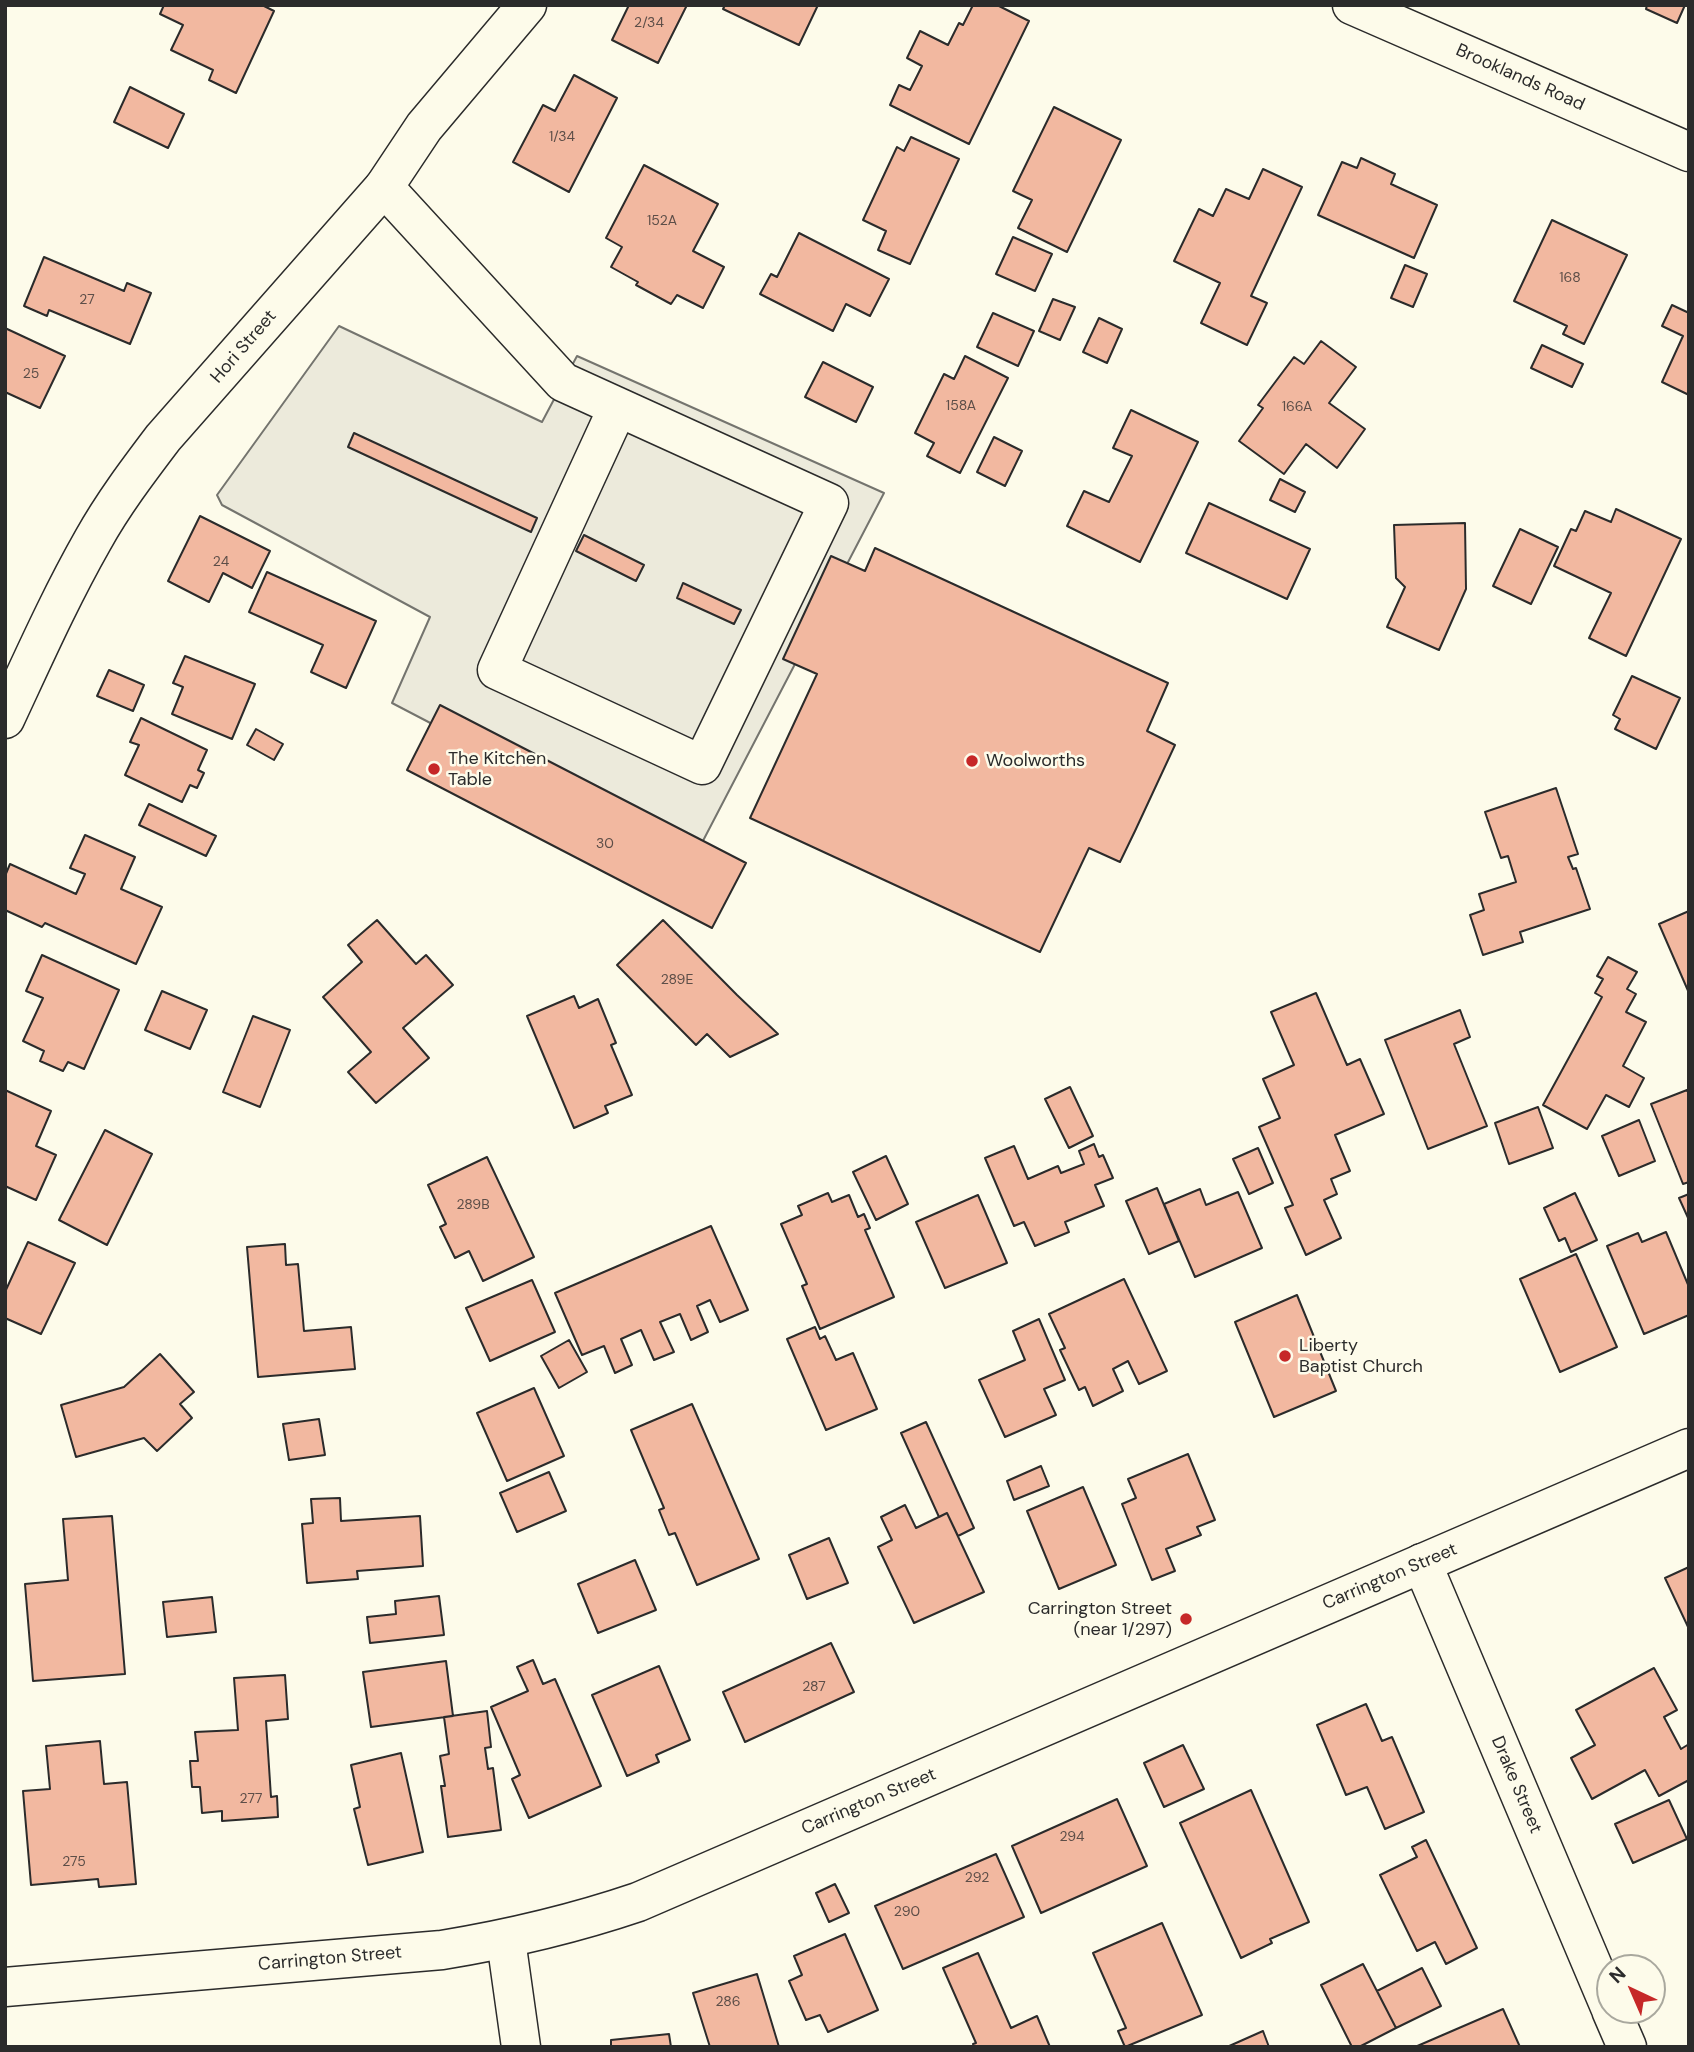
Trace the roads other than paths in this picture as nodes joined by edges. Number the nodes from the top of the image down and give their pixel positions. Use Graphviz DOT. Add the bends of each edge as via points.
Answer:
graph roads {
  1 [pos="527,5"];
  2 [pos="1352,5"];
  3 [pos="1689,152"];
  4 [pos="384,187"];
  5 [pos="618,407"];
  6 [pos="5,719"];
  7 [pos="1689,1448"];
  8 [pos="1422,1563"];
  9 [pos="506,1940"];
  10 [pos="1596,1973"];
  11 [pos="5,1987"];
  12 [pos="1618,2024"];
  13 [pos="521,2047"];
  14 [pos="1627,2047"];
  1 -- 4 [label="main road, Hori Street" via="424,127"];
  2 -- 3 [label="main road, Brooklands Road"];
  4 -- 5 [label="main road" via="563,382"];
  4 -- 6 [label="main road, Hori Street" via="163,438 130,482 56,609"];
  5 -- 5 [label="main road" via="829,503 702,765 497,670"];
  7 -- 8 [label="main road, Carrington Street"];
  8 -- 9 [label="main road, Carrington Street" via="638,1902"];
  8 -- 10 [label="main road, Drake Street"];
  9 -- 11 [label="main road, Carrington Street" via="442,1950"];
  9 -- 13 [label="main road"];
  12 -- 14 [label="main road, Drake Street"];
}
